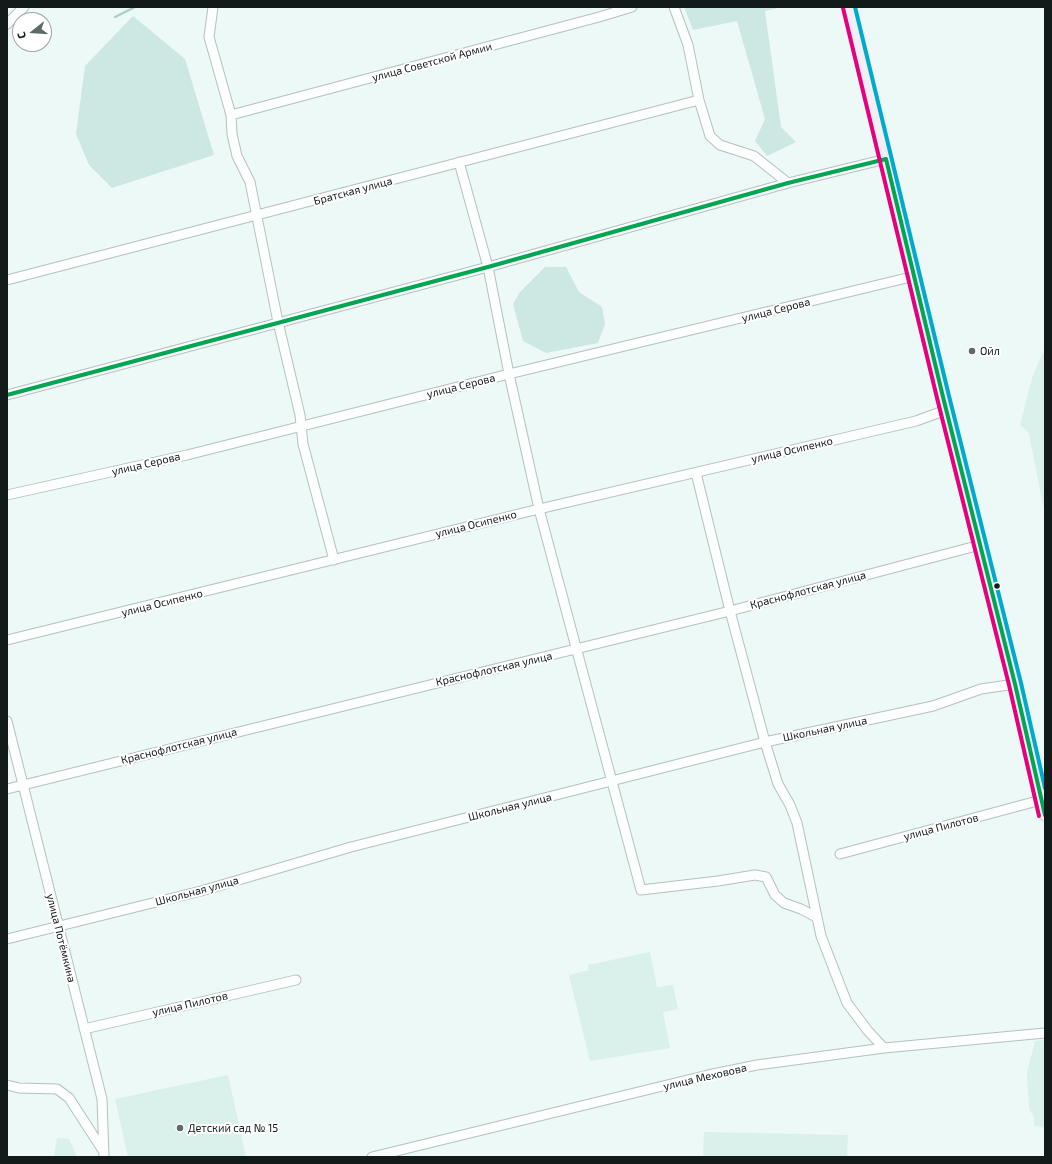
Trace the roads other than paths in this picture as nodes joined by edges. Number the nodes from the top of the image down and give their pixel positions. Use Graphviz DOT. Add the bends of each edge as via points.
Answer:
graph roads {
  1 [pos="24,7"];
  2 [pos="213,7"];
  3 [pos="632,7"];
  4 [pos="674,7"];
  5 [pos="848,7"];
  6 [pos="7,24"];
  7 [pos="699,100"];
  8 [pos="231,115"];
  9 [pos="886,159"];
  10 [pos="459,162"];
  11 [pos="788,183"];
  12 [pos="257,216"];
  13 [pos="488,267"];
  14 [pos="915,276"];
  15 [pos="7,280"];
  16 [pos="278,322"];
  17 [pos="509,374"];
  18 [pos="7,395"];
  19 [pos="946,410"];
  20 [pos="301,426"];
  21 [pos="696,473"];
  22 [pos="7,495"];
  23 [pos="539,508"];
  24 [pos="980,545"];
  25 [pos="334,560"];
  26 [pos="730,611"];
  27 [pos="7,640"];
  28 [pos="578,649"];
  29 [pos="1015,684"];
  30 [pos="7,721"];
  31 [pos="765,742"];
  32 [pos="612,781"];
  33 [pos="22,785"];
  34 [pos="7,789"];
  35 [pos="1041,800"];
  36 [pos="1045,815"];
  37 [pos="840,854"];
  38 [pos="816,917"];
  39 [pos="58,927"];
  40 [pos="7,939"];
  41 [pos="296,980"];
  42 [pos="84,1029"];
  43 [pos="1045,1033"];
  44 [pos="884,1048"];
  45 [pos="7,1085"];
  46 [pos="103,1154"];
  47 [pos="372,1157"];
  1 -- 6 [label="street"];
  2 -- 8 [label="street" via="209,37"];
  3 -- 8 [label="street, улица Советской Армии"];
  4 -- 7 [label="street" via="688,45"];
  5 -- 9 [label="main road"];
  7 -- 10 [label="street, Братская улица"];
  7 -- 11 [label="street" via="710,136 720,145 754,156"];
  8 -- 12 [label="street" via="235,149 250,182"];
  9 -- 11 [label="street"];
  9 -- 14 [label="main road"];
  10 -- 12 [label="street, Братская улица"];
  10 -- 13 [label="street"];
  11 -- 13 [label="street"];
  12 -- 15 [label="street, Братская улица"];
  12 -- 16 [label="street"];
  13 -- 16 [label="street"];
  13 -- 17 [label="street"];
  14 -- 17 [label="street, улица Серова"];
  14 -- 19 [label="main road"];
  16 -- 18 [label="street"];
  16 -- 20 [label="street"];
  17 -- 20 [label="street, улица Серова"];
  17 -- 23 [label="street"];
  19 -- 21 [label="street, улица Осипенко" via="916,421"];
  19 -- 24 [label="main road"];
  20 -- 22 [label="street, улица Серова"];
  20 -- 25 [label="street" via="303,444"];
  21 -- 23 [label="street, улица Осипенко"];
  21 -- 26 [label="street"];
  23 -- 25 [label="street, улица Осипенко"];
  23 -- 28 [label="street"];
  24 -- 26 [label="street, Краснофлотская улица"];
  24 -- 29 [label="main road"];
  25 -- 27 [label="street, улица Осипенко"];
  26 -- 28 [label="street, Краснофлотская улица"];
  26 -- 31 [label="street"];
  28 -- 32 [label="street"];
  28 -- 33 [label="street, Краснофлотская улица"];
  29 -- 31 [label="street, Школьная улица" via="981,689 933,706"];
  29 -- 35 [label="main road"];
  30 -- 33 [label="street, улица Потёмкина"];
  31 -- 32 [label="street, Школьная улица"];
  31 -- 38 [label="street" via="778,784 797,823"];
  32 -- 38 [label="street" via="641,890 756,875 766,877 775,895 784,904 801,908"];
  32 -- 39 [label="street, Школьная улица" via="351,847 201,891"];
  33 -- 34 [label="street, Краснофлотская улица"];
  33 -- 39 [label="street, улица Потёмкина"];
  35 -- 36 [label="main road"];
  35 -- 37 [label="street, улица Пилотов"];
  38 -- 44 [label="street" via="832,967 847,1002"];
  39 -- 40 [label="street, Школьная улица"];
  39 -- 42 [label="street, улица Потёмкина"];
  41 -- 42 [label="street, улица Пилотов"];
  42 -- 46 [label="street, улица Потёмкина" via="102,1099"];
  43 -- 44 [label="street, улица Меховова"];
  44 -- 47 [label="street, улица Меховова" via="757,1065"];
  45 -- 46 [label="street" via="57,1089 69,1098"];
}
